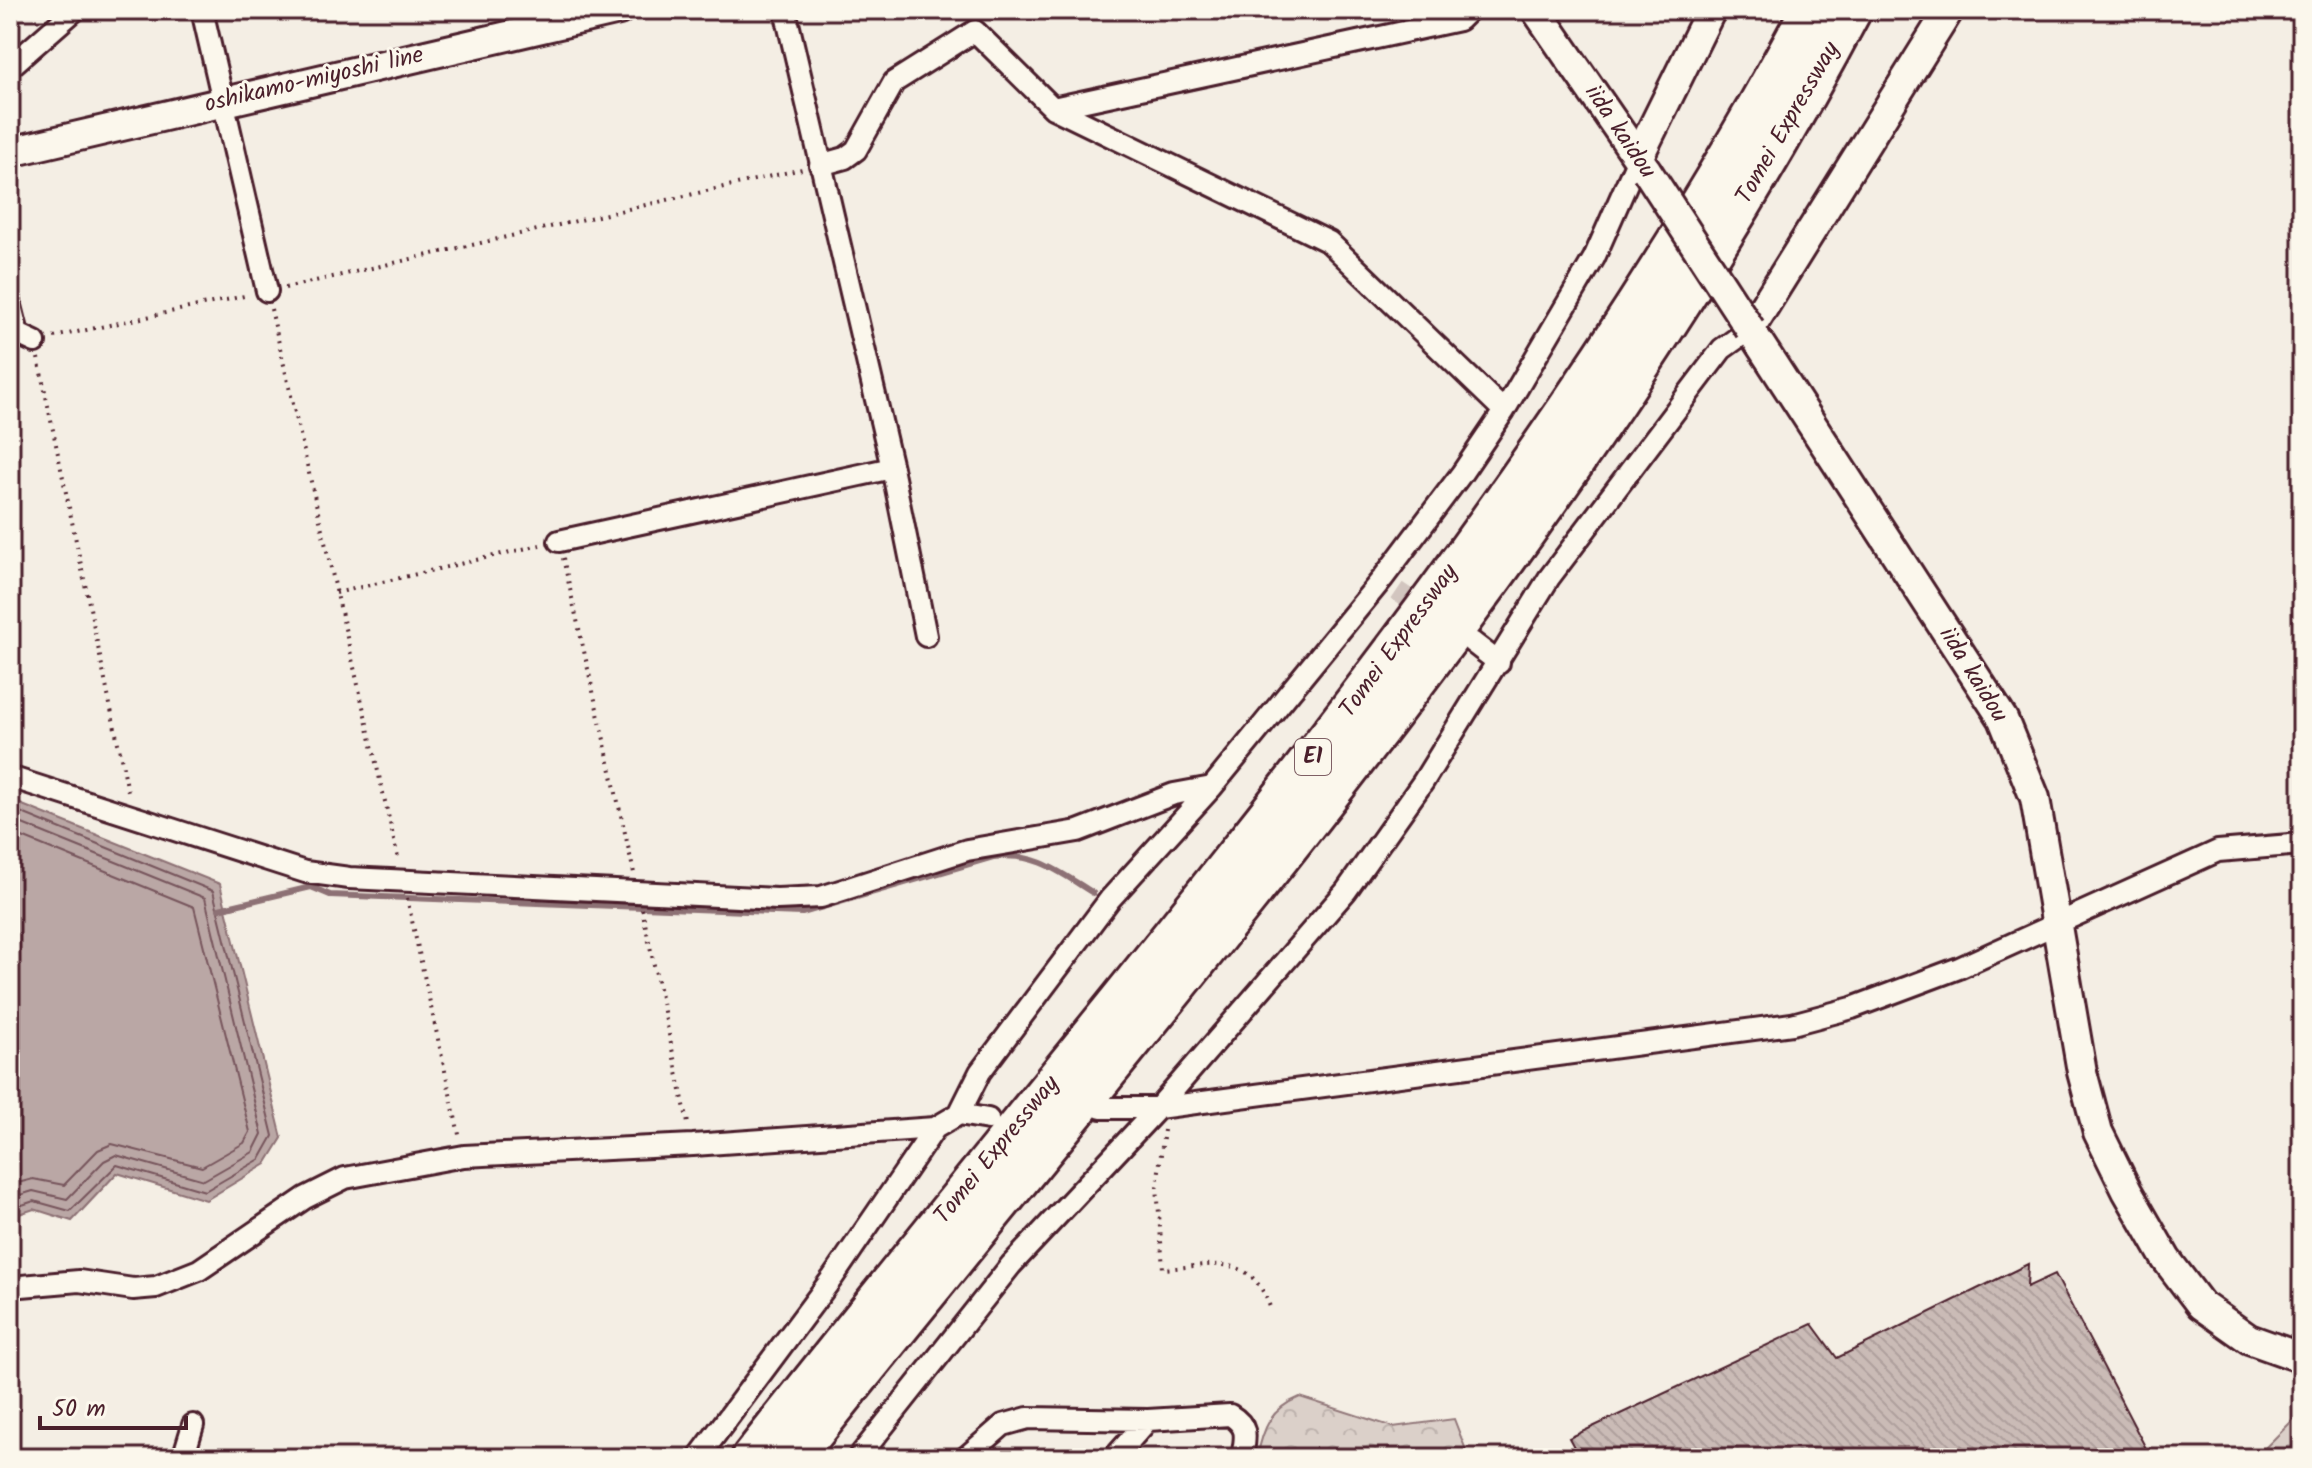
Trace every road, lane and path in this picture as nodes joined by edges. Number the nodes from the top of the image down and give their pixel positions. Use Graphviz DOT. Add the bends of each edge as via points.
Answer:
graph roads {
  1 [pos="75,10"];
  2 [pos="202,10"];
  3 [pos="619,10"];
  4 [pos="785,10"];
  5 [pos="1469,10"];
  6 [pos="1536,10"];
  7 [pos="1711,10"];
  8 [pos="1810,10"];
  9 [pos="1852,10"];
  10 [pos="1949,10"];
  11 [pos="10,67"];
  12 [pos="224,100"];
  13 [pos="1053,108"];
  14 [pos="10,152"];
  15 [pos="1643,164"];
  16 [pos="820,165"];
  17 [pos="267,291"];
  18 [pos="10,302"];
  19 [pos="1750,329"];
  20 [pos="35,342"];
  21 [pos="1504,411"];
  22 [pos="892,468"];
  23 [pos="559,541"];
  24 [pos="336,593"];
  25 [pos="926,636"];
  26 [pos="1472,642"];
  27 [pos="1499,663"];
  28 [pos="10,777"];
  29 [pos="1212,787"];
  30 [pos="133,816"];
  31 [pos="2302,844"];
  32 [pos="403,880"];
  33 [pos="638,891"];
  34 [pos="2059,925"];
  35 [pos="1101,1108"];
  36 [pos="1158,1108"];
  37 [pos="959,1114"];
  38 [pos="988,1119"];
  39 [pos="935,1128"];
  40 [pos="693,1145"];
  41 [pos="464,1156"];
  42 [pos="10,1287"];
  43 [pos="1270,1307"];
  44 [pos="2302,1358"];
  45 [pos="1148,1420"];
  46 [pos="193,1425"];
  47 [pos="183,1458"];
  48 [pos="698,1458"];
  49 [pos="751,1458"];
  50 [pos="794,1458"];
  51 [pos="858,1458"];
  52 [pos="965,1458"];
  53 [pos="1114,1458"];
  54 [pos="1242,1458"];
  1 -- 11 [label="street"];
  2 -- 12 [label="street"];
  3 -- 12 [label="main road, oshikamo-miyoshi line"];
  4 -- 16 [label="street"];
  5 -- 13 [label="street" via="1459,20"];
  6 -- 15 [label="main road, iida kaidou"];
  7 -- 15 [label="main road"];
  8 -- 49 [label="highway, Tomei Expressway / E1" via="1647,286 1411,627 1164,945"];
  9 -- 50 [label="highway, Tomei Expressway / E1" via="1765,168 1677,307 1449,637 1325,804"];
  10 -- 19 [label="main road"];
  12 -- 14 [label="main road, oshikamo-miyoshi line"];
  12 -- 17 [label="street"];
  13 -- 16 [label="street" via="975,31 894,82 856,150"];
  13 -- 21 [label="street" via="1329,242"];
  15 -- 19 [label="main road, iida kaidou, bridge"];
  15 -- 21 [label="street"];
  16 -- 17 [label="path"];
  16 -- 22 [label="street"];
  17 -- 20 [label="path"];
  17 -- 24 [label="path"];
  18 -- 20 [label="street" via="18,334"];
  19 -- 27 [label="street" via="1722,349 1559,565"];
  19 -- 34 [label="main road, iida kaidou" via="2003,719 2035,798"];
  20 -- 30 [label="path"];
  21 -- 29 [label="street" via="1390,584"];
  22 -- 23 [label="street"];
  22 -- 25 [label="street"];
  23 -- 24 [label="path"];
  23 -- 33 [label="path"];
  24 -- 32 [label="path"];
  26 -- 27 [label="street"];
  27 -- 36 [label="street" via="1346,891"];
  28 -- 30 [label="street"];
  29 -- 33 [label="street" via="1174,794 1078,831 967,850 821,897"];
  29 -- 37 [label="street" via="1110,899 980,1072"];
  30 -- 32 [label="street" via="305,872"];
  31 -- 34 [label="street" via="2218,851"];
  32 -- 33 [label="street"];
  32 -- 41 [label="path"];
  33 -- 40 [label="path"];
  34 -- 36 [label="street" via="1852,1008 1792,1024"];
  34 -- 44 [label="main road, iida kaidou" via="2082,1072 2098,1132 2127,1191 2166,1259 2201,1305 2249,1339"];
  35 -- 36 [label="street"];
  36 -- 43 [label="path" via="1164,1125 1157,1186 1163,1269 1231,1264 1263,1287"];
  36 -- 51 [label="street" via="1011,1265"];
  37 -- 38 [label="street"];
  37 -- 39 [label="street"];
  39 -- 40 [label="street"];
  39 -- 48 [label="street" via="833,1277"];
  40 -- 41 [label="street"];
  41 -- 42 [label="street" via="345,1178 305,1198 199,1270 156,1287 79,1281"];
  45 -- 52 [label="street" via="1028,1418 1003,1425"];
  45 -- 53 [label="street"];
  45 -- 54 [label="street" via="1230,1415 1246,1432"];
  46 -- 47 [label="street"];
}
